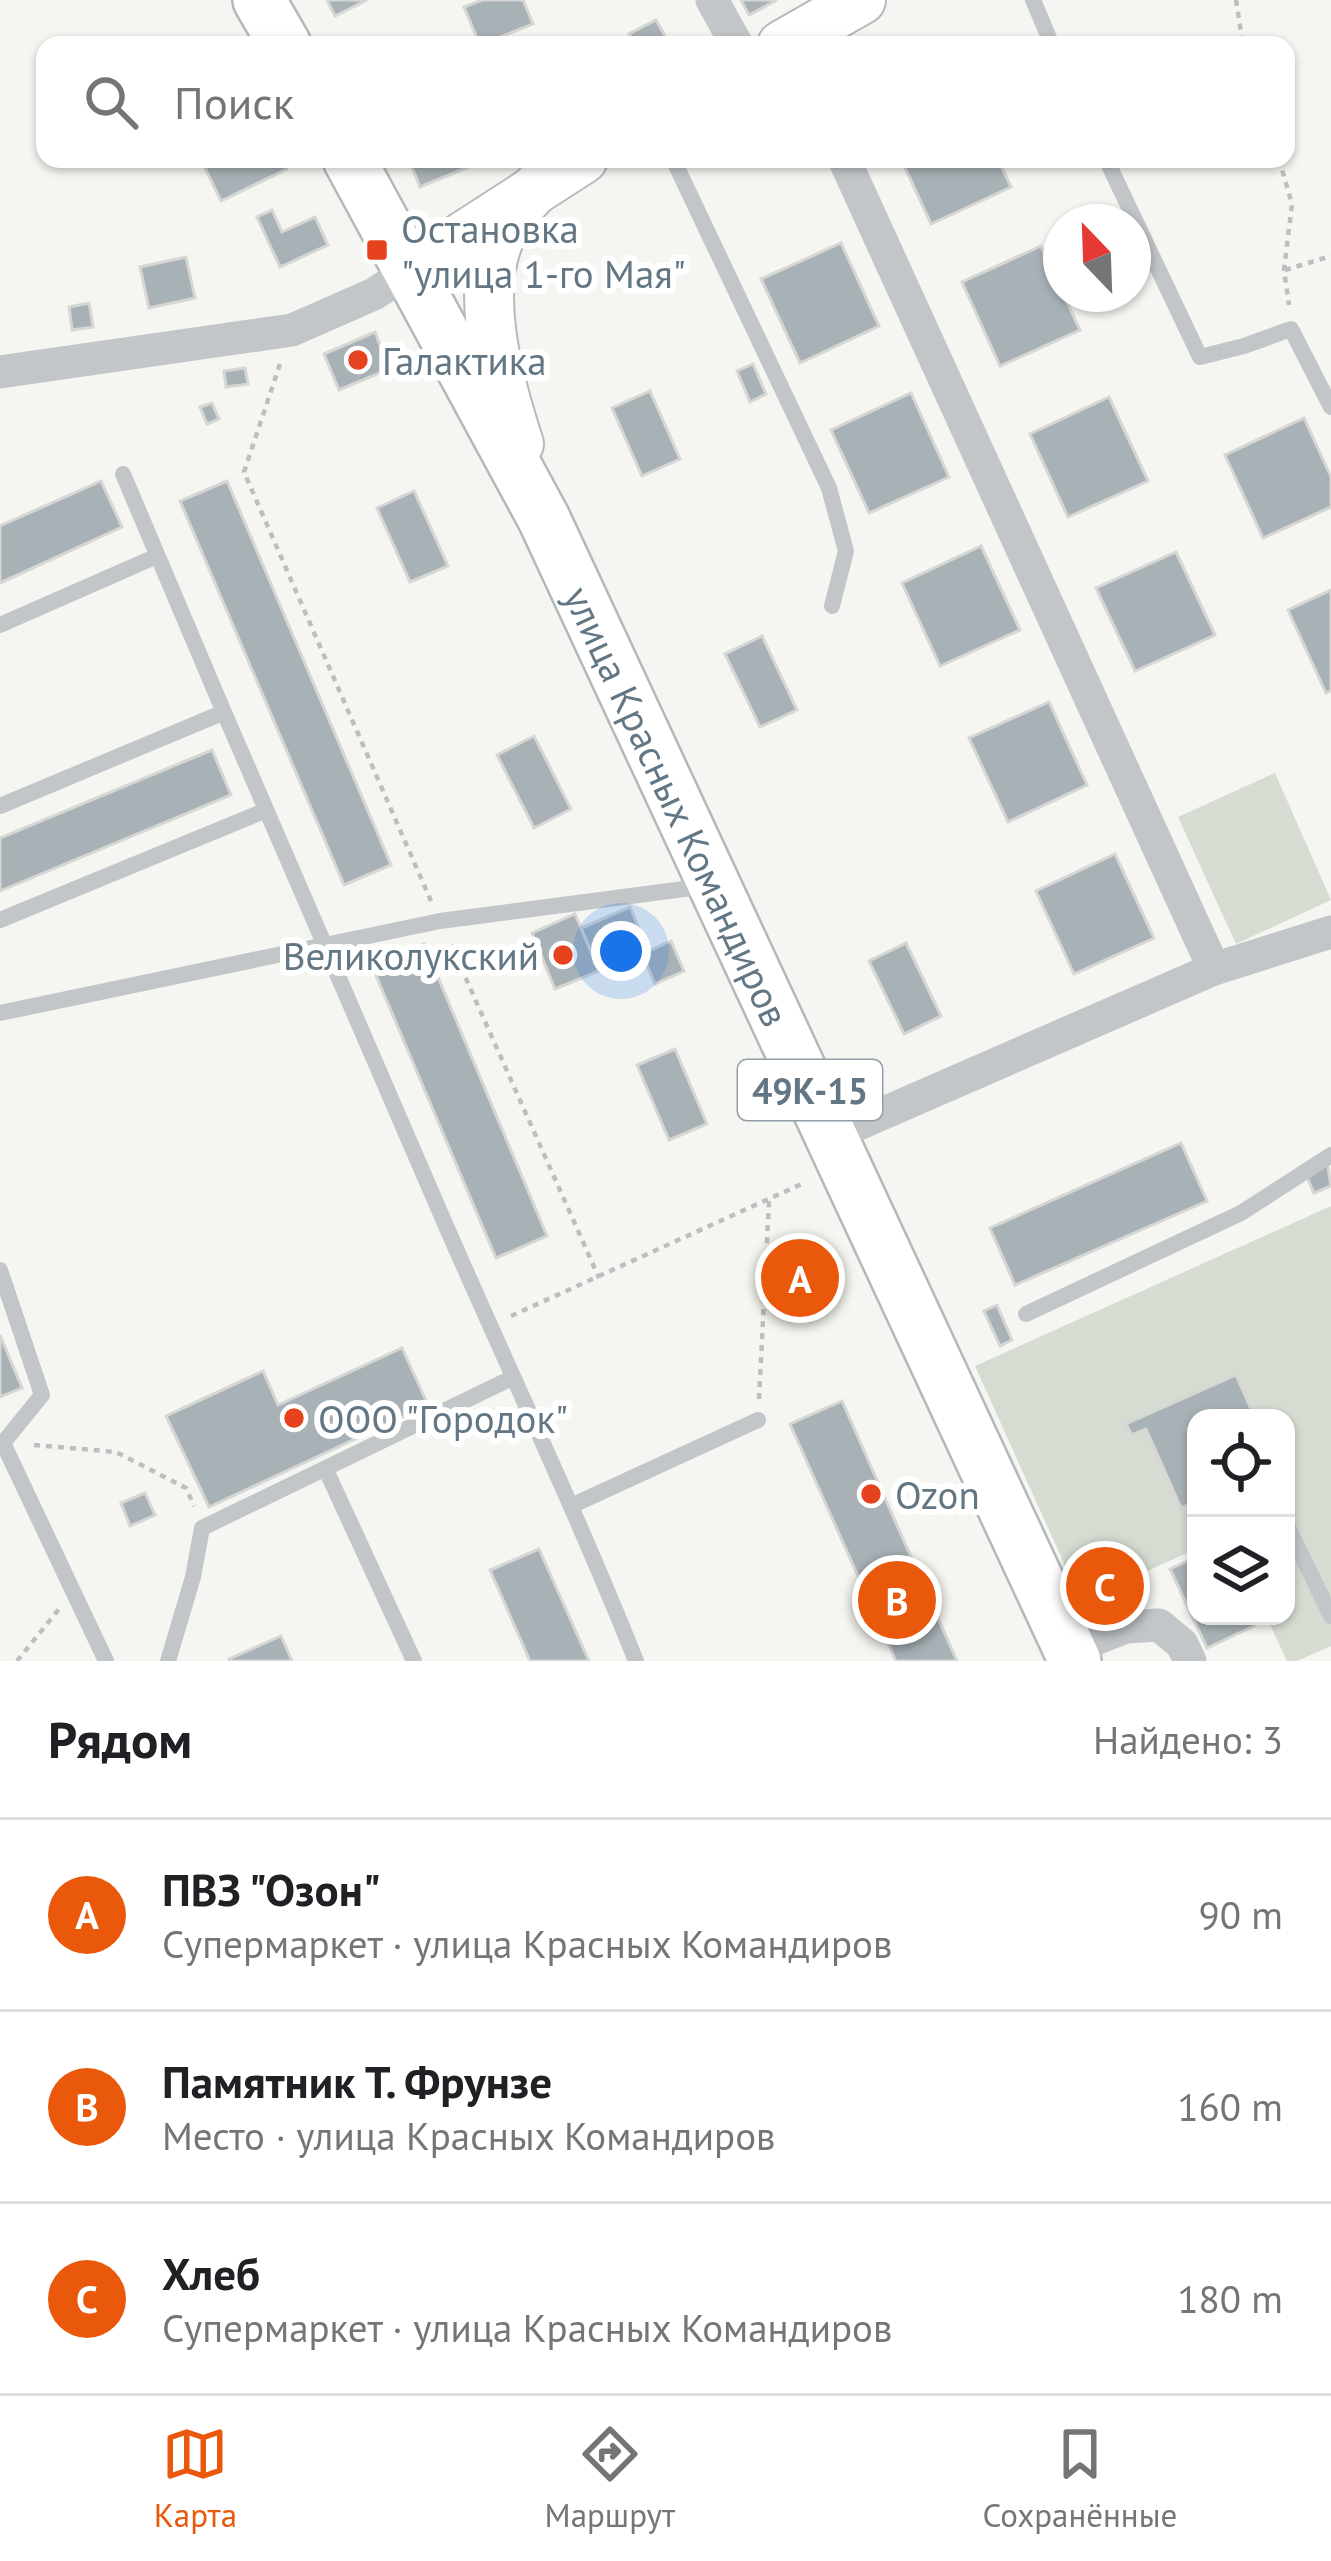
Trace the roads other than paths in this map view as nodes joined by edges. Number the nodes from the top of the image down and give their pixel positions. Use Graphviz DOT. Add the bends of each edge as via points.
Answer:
graph roads {
  1 [pos="259,0"];
  2 [pos="712,0"];
  3 [pos="861,0"];
  4 [pos="1034,0"];
  5 [pos="280,36"];
  6 [pos="732,36"];
  7 [pos="798,36"];
  8 [pos="1047,36"];
  9 [pos="354,168"];
  10 [pos="568,168"];
  11 [pos="677,168"];
  12 [pos="848,168"];
  13 [pos="1110,168"];
  14 [pos="538,186"];
  15 [pos="412,270"];
  16 [pos="0,372"];
  17 [pos="1331,407"];
  18 [pos="122,474"];
  19 [pos="544,519"];
  20 [pos="157,556"];
  21 [pos="832,606"];
  22 [pos="0,625"];
  23 [pos="222,713"];
  24 [pos="0,806"];
  25 [pos="264,812"];
  26 [pos="715,885"];
  27 [pos="0,920"];
  28 [pos="1331,932"];
  29 [pos="323,946"];
  30 [pos="1214,969"];
  31 [pos="0,1013"];
  32 [pos="831,1136"];
  33 [pos="1331,1155"];
  34 [pos="0,1270"];
  35 [pos="1026,1314"];
  36 [pos="512,1378"];
  37 [pos="758,1420"];
  38 [pos="2,1442"];
  39 [pos="326,1470"];
  40 [pos="573,1505"];
  41 [pos="1295,1542"];
  42 [pos="1331,1616"];
  43 [pos="1072,1655"];
  44 [pos="106,1661"];
  45 [pos="168,1661"];
  46 [pos="414,1661"];
  47 [pos="636,1661"];
  48 [pos="1190,1661"];
  1 -- 5 [label="main road"];
  2 -- 6 [label="street"];
  3 -- 7 [label="main road"];
  4 -- 8 [label="lane"];
  9 -- 15 [label="main road, улица Красных Командиров / 49К-15"];
  10 -- 14 [label="main road"];
  11 -- 21 [label="lane" via="829,488 846,551"];
  12 -- 30 [label="street"];
  13 -- 17 [label="lane" via="1200,357 1291,328"];
  14 -- 15 [label="main road"];
  14 -- 19 [label="main road" via="506,224 491,262 490,318 502,392"];
  15 -- 16 [label="street" via="292,330"];
  15 -- 19 [label="main road, улица Красных Командиров / 49К-15"];
  18 -- 20 [label="lane"];
  19 -- 26 [label="main road, улица Красных Командиров / 49К-15"];
  20 -- 22 [label="lane"];
  20 -- 23 [label="lane"];
  23 -- 24 [label="lane"];
  23 -- 25 [label="lane"];
  25 -- 27 [label="lane"];
  25 -- 29 [label="lane"];
  26 -- 29 [label="lane" via="440,921"];
  26 -- 32 [label="main road, улица Красных Командиров / 49К-15"];
  28 -- 30 [label="street"];
  29 -- 31 [label="lane"];
  29 -- 36 [label="lane"];
  30 -- 32 [label="street"];
  32 -- 43 [label="main road, улица Красных Командиров / 49К-15"];
  33 -- 35 [label="lane" via="1241,1213"];
  34 -- 38 [label="lane" via="42,1395"];
  36 -- 39 [label="lane"];
  36 -- 40 [label="lane"];
  37 -- 40 [label="lane"];
  38 -- 44 [label="lane"];
  39 -- 45 [label="lane" via="202,1528"];
  39 -- 46 [label="lane"];
  40 -- 47 [label="lane"];
  41 -- 42 [label="lane"];
  43 -- 48 [label="street" via="1126,1627 1159,1625"];
}
